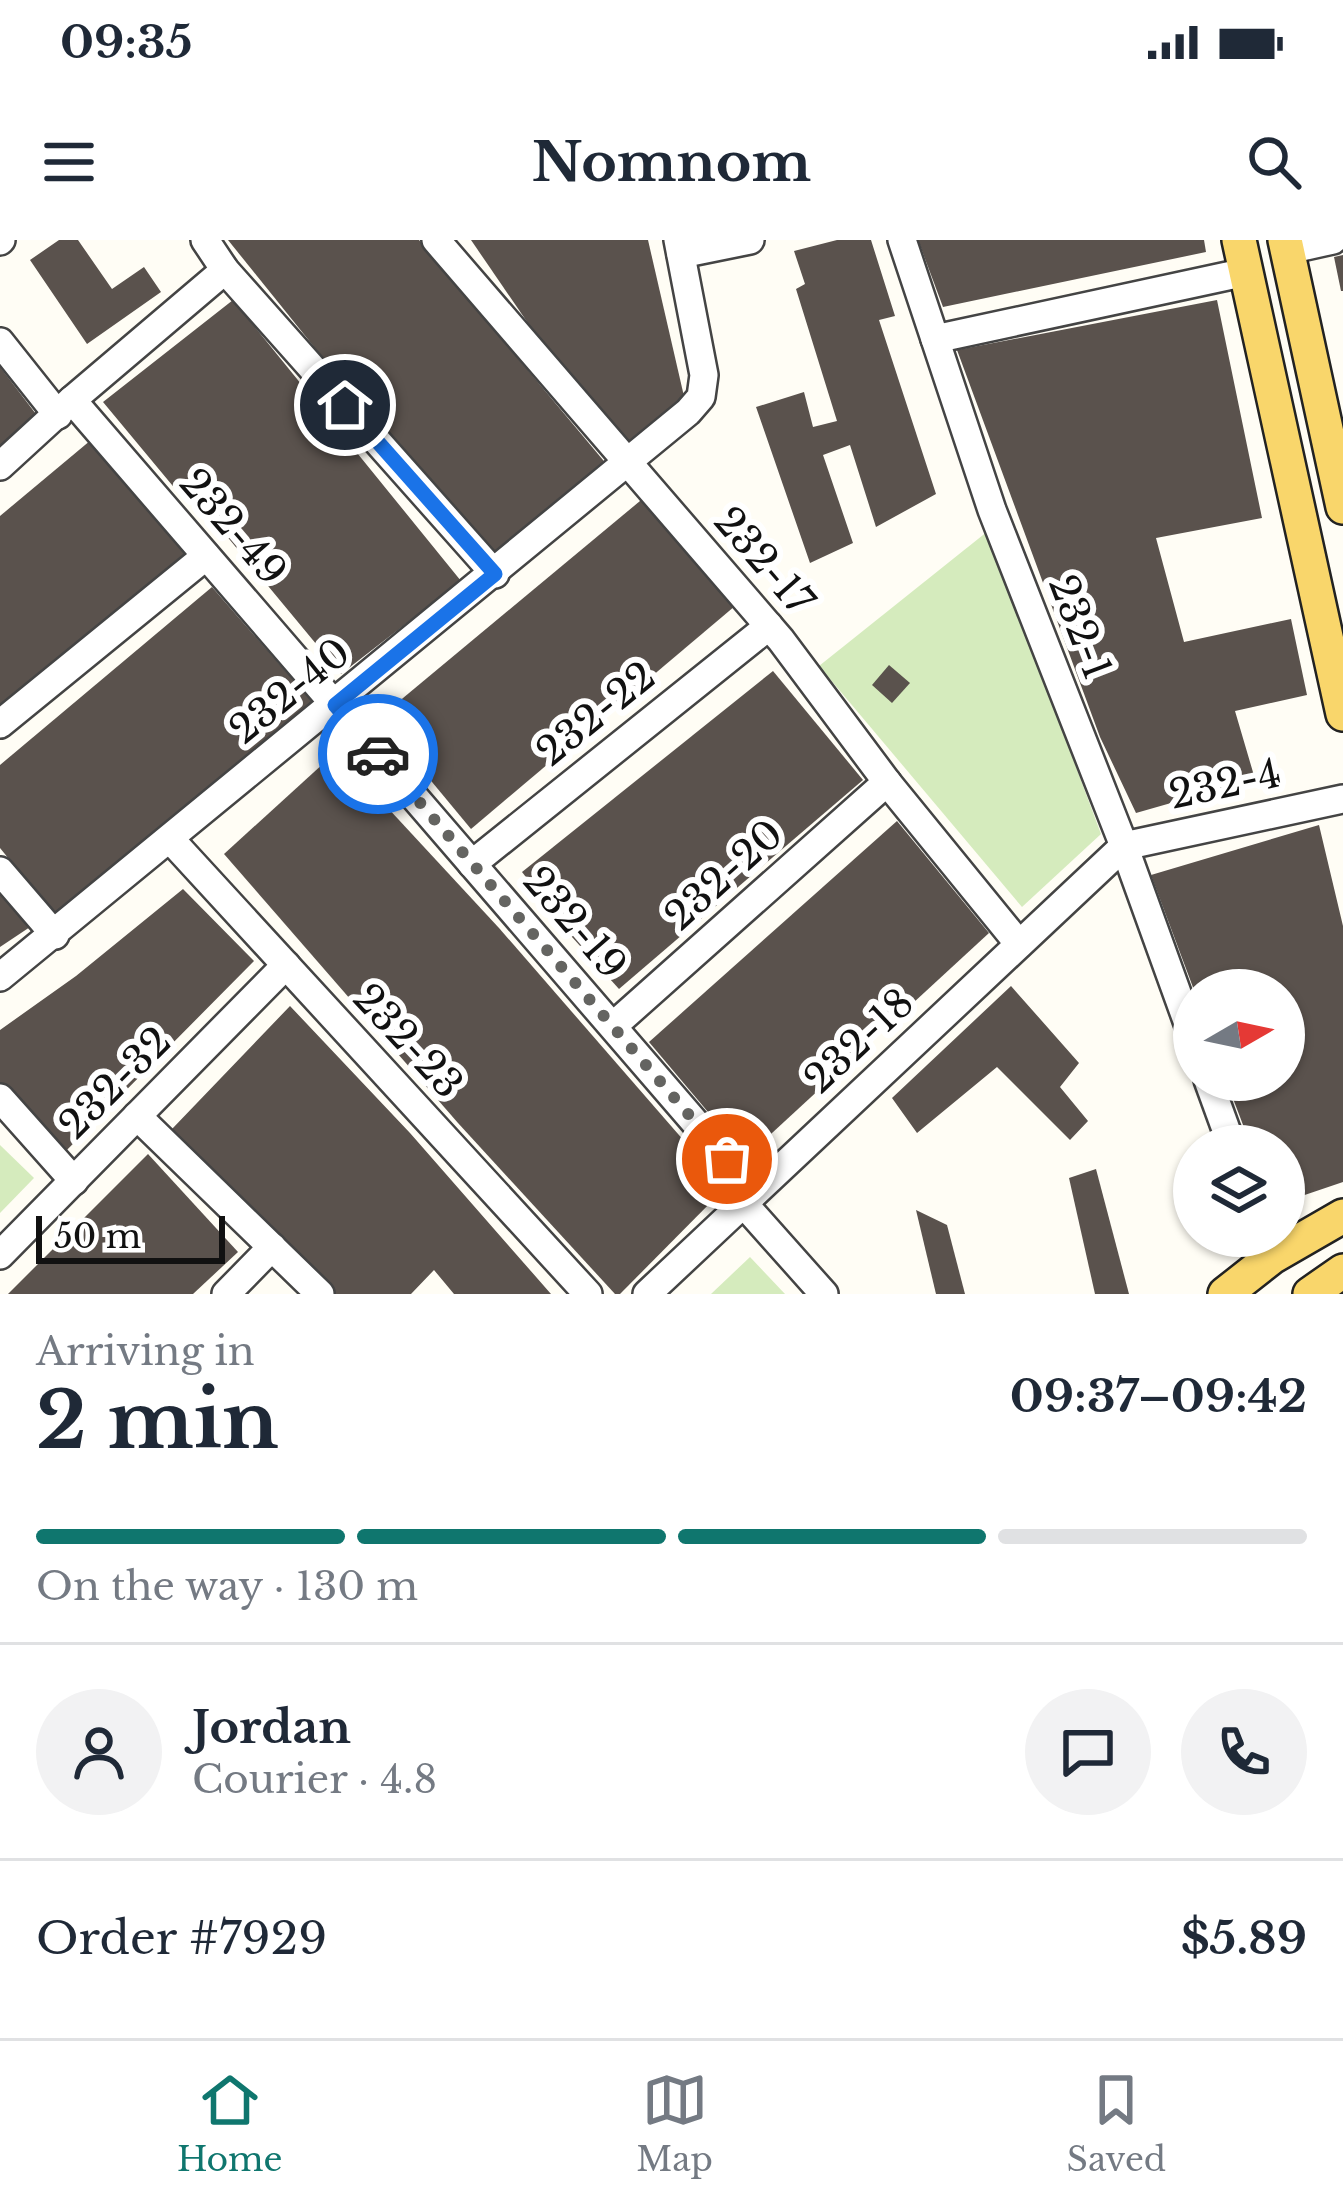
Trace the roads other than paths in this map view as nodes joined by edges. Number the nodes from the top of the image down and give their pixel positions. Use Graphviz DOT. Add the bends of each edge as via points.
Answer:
graph roads {
  1 [pos="205,240"];
  2 [pos="436,240"];
  3 [pos="750,240"];
  4 [pos="902,240"];
  5 [pos="1334,240"];
  6 [pos="1287,245"];
  7 [pos="679,247"];
  8 [pos="1243,256"];
  9 [pos="225,270"];
  10 [pos="935,339"];
  11 [pos="0,342"];
  12 [pos="65,407"];
  13 [pos="629,464"];
  14 [pos="0,466"];
  15 [pos="1343,507"];
  16 [pos="206,556"];
  17 [pos="495,574"];
  18 [pos="769,626"];
  19 [pos="335,705"];
  20 [pos="1343,714"];
  21 [pos="0,724"];
  22 [pos="887,782"];
  23 [pos="1343,799"];
  24 [pos="171,840"];
  25 [pos="1124,846"];
  26 [pos="472,864"];
  27 [pos="0,871"];
  28 [pos="56,934"];
  29 [pos="1019,944"];
  30 [pos="286,965"];
  31 [pos="0,977"];
  32 [pos="1173,982"];
  33 [pos="613,1026"];
  34 [pos="0,1098"];
  35 [pos="137,1116"];
  36 [pos="74,1181"];
  37 [pos="749,1198"];
  38 [pos="1343,1216"];
  39 [pos="1305,1231"];
  40 [pos="272,1247"];
  41 [pos="0,1255"];
  42 [pos="1259,1257"];
  43 [pos="1343,1271"];
  44 [pos="226,1294"];
  45 [pos="320,1294"];
  46 [pos="588,1294"];
  47 [pos="647,1294"];
  48 [pos="824,1294"];
  49 [pos="1225,1294"];
  50 [pos="1310,1294"];
  1 -- 9 [label="street"];
  2 -- 13 [label="street, 232-17"];
  3 -- 7 [label="street"];
  4 -- 10 [label="street, 232-1"];
  5 -- 6 [label="street"];
  6 -- 15 [label="main road"];
  7 -- 13 [label="street, 232-40" via="704,375 701,397"];
  8 -- 10 [label="street"];
  8 -- 20 [label="main road"];
  9 -- 12 [label="street"];
  9 -- 17 [label="street"];
  10 -- 25 [label="street, 232-1" via="992,510"];
  11 -- 12 [label="street, 232-49"];
  12 -- 14 [label="street"];
  12 -- 16 [label="street, 232-49"];
  13 -- 17 [label="street, 232-40"];
  13 -- 18 [label="street, 232-17"];
  16 -- 19 [label="street, 232-49"];
  16 -- 21 [label="street"];
  17 -- 19 [label="street, 232-40"];
  18 -- 22 [label="street, 232-17"];
  18 -- 26 [label="street, 232-22"];
  19 -- 24 [label="street, 232-40"];
  19 -- 26 [label="street, 232-19"];
  22 -- 29 [label="street, 232-17"];
  22 -- 33 [label="street, 232-20"];
  23 -- 25 [label="street, 232-4"];
  24 -- 28 [label="street, 232-40"];
  24 -- 30 [label="street, 232-23"];
  25 -- 29 [label="street, 232-18"];
  25 -- 32 [label="street, 232-1"];
  26 -- 33 [label="street, 232-19"];
  27 -- 28 [label="street"];
  28 -- 31 [label="street, 232-40"];
  29 -- 37 [label="street, 232-18"];
  30 -- 35 [label="street, 232-32"];
  30 -- 46 [label="street, 232-23"];
  33 -- 37 [label="street, 232-19"];
  34 -- 36 [label="street"];
  35 -- 36 [label="street, 232-32"];
  35 -- 40 [label="street"];
  36 -- 41 [label="street, 232-32"];
  37 -- 47 [label="street, 232-18"];
  37 -- 48 [label="street, 232-19"];
  38 -- 39 [label="main road"];
  40 -- 44 [label="street"];
  40 -- 45 [label="street"];
  42 -- 49 [label="main road"];
  43 -- 50 [label="main road"];
}
